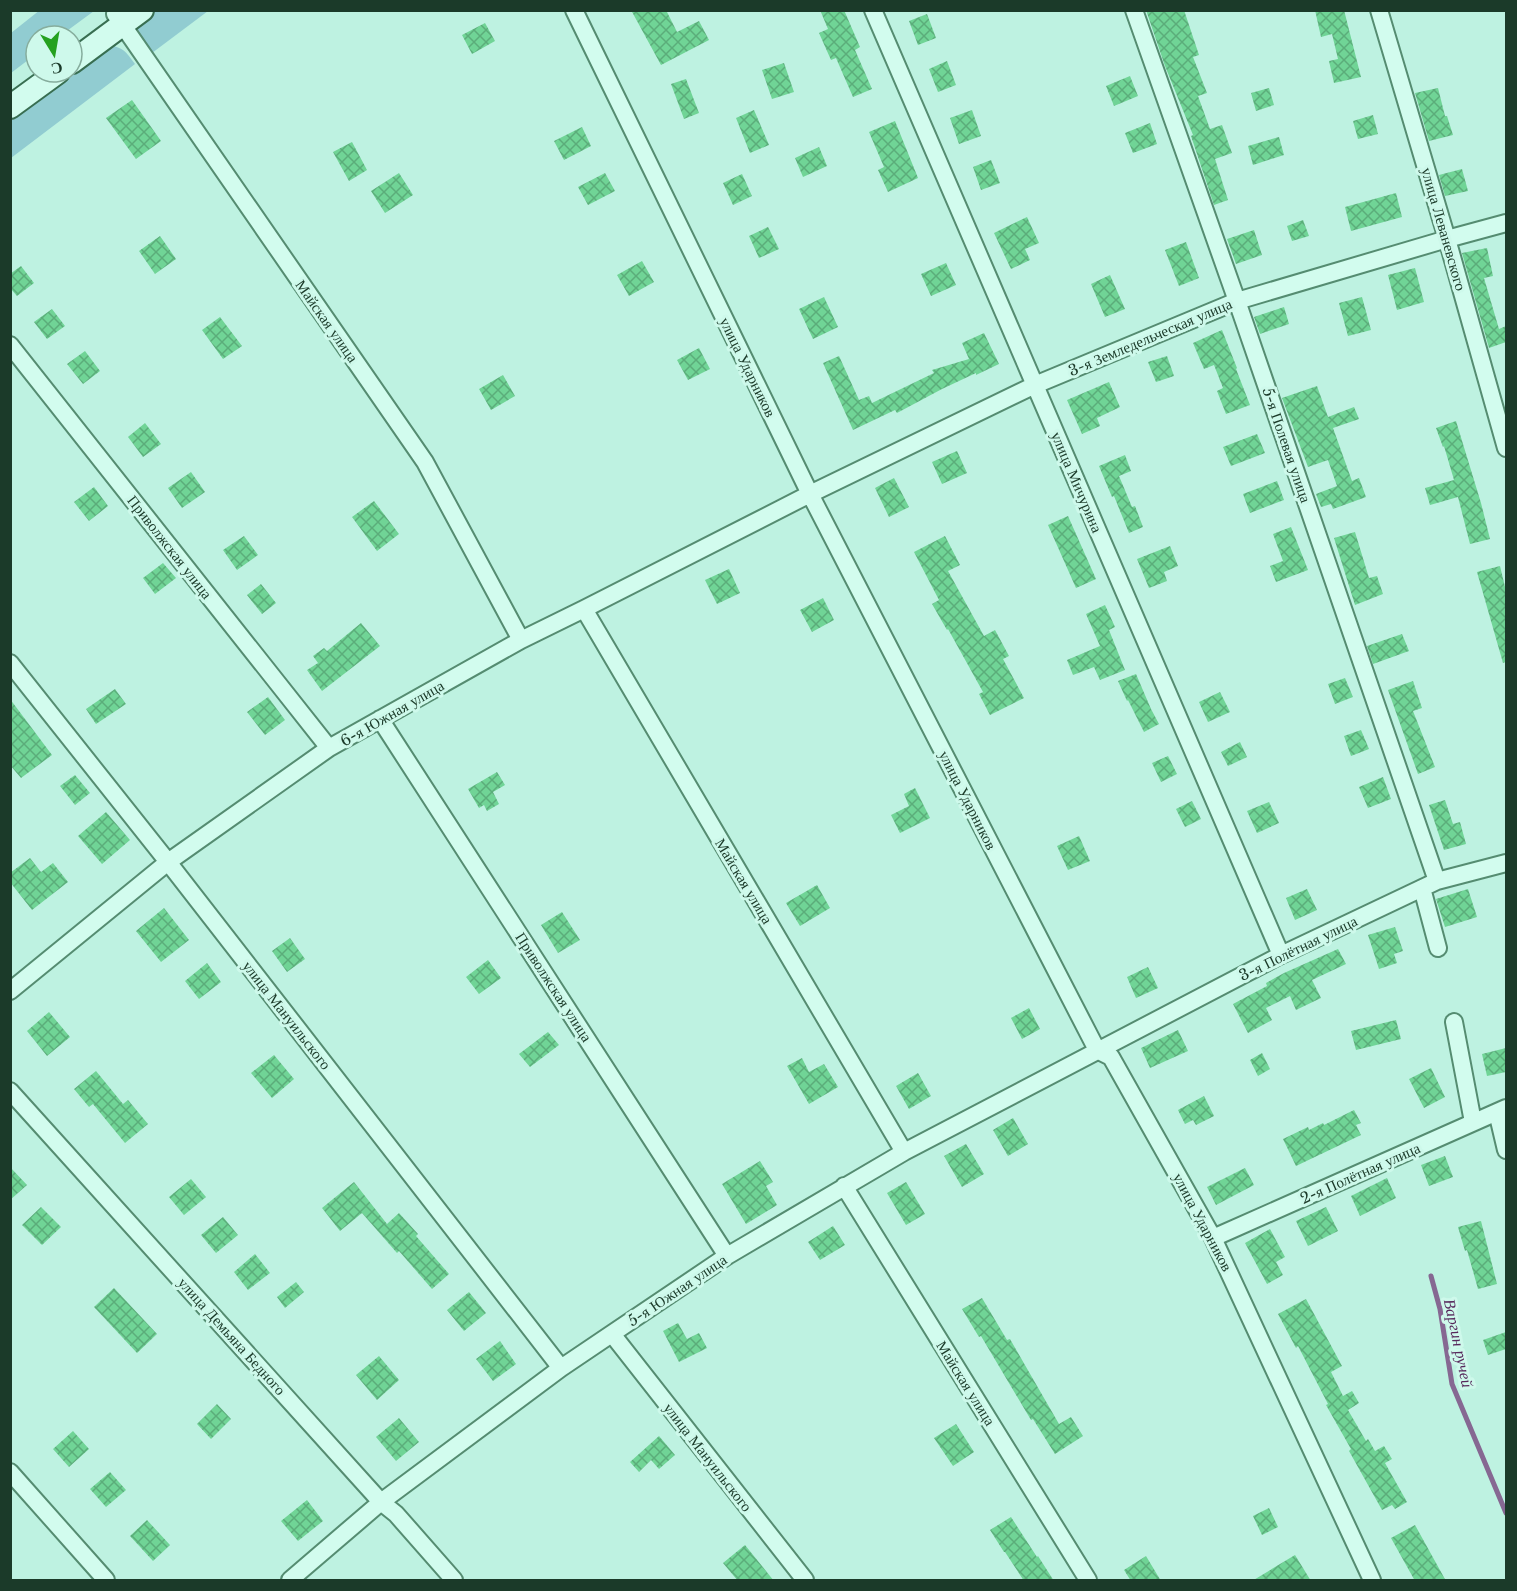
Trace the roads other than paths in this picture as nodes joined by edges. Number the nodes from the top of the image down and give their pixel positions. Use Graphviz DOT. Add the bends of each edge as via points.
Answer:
graph roads {
  1 [pos="142,10"];
  2 [pos="574,10"];
  3 [pos="873,10"];
  4 [pos="1134,10"];
  5 [pos="1379,10"];
  6 [pos="119,16"];
  7 [pos="84,38"];
  8 [pos="84,50"];
  9 [pos="24,81"];
  10 [pos="42,84"];
  11 [pos="10,91"];
  12 [pos="10,107"];
  13 [pos="1506,223"];
  14 [pos="1447,239"];
  15 [pos="1237,301"];
  16 [pos="10,345"];
  17 [pos="1035,385"];
  18 [pos="1506,448"];
  19 [pos="810,494"];
  20 [pos="584,609"];
  21 [pos="521,640"];
  22 [pos="10,663"];
  23 [pos="380,719"];
  24 [pos="329,748"];
  25 [pos="168,862"];
  26 [pos="1506,863"];
  27 [pos="1430,885"];
  28 [pos="1438,948"];
  29 [pos="1281,954"];
  30 [pos="10,991"];
  31 [pos="1454,1022"];
  32 [pos="1097,1050"];
  33 [pos="10,1091"];
  34 [pos="1502,1110"];
  35 [pos="1473,1122"];
  36 [pos="1506,1150"];
  37 [pos="904,1152"];
  38 [pos="844,1186"];
  39 [pos="1213,1238"];
  40 [pos="727,1256"];
  41 [pos="612,1334"];
  42 [pos="561,1368"];
  43 [pos="10,1472"];
  44 [pos="381,1502"];
  45 [pos="106,1581"];
  46 [pos="290,1581"];
  47 [pos="454,1581"];
  48 [pos="805,1581"];
  49 [pos="1088,1581"];
  50 [pos="1372,1581"];
  1 -- 6 [label="street"];
  2 -- 19 [label="street, улица Ударников"];
  3 -- 17 [label="street, улица Мичурина"];
  4 -- 15 [label="street, 5-я Полевая улица"];
  5 -- 14 [label="street, улица Леваневского"];
  6 -- 7 [label="street"];
  6 -- 8 [label="street"];
  6 -- 21 [label="street, Майская улица" via="425,462"];
  9 -- 11 [label="street"];
  10 -- 12 [label="street"];
  13 -- 14 [label="street, 3-я Земледельческая улица"];
  14 -- 15 [label="street, 3-я Земледельческая улица"];
  14 -- 18 [label="street, улица Леваневского"];
  15 -- 17 [label="street, 3-я Земледельческая улица"];
  15 -- 27 [label="street, 5-я Полевая улица"];
  16 -- 24 [label="street, Приволжская улица"];
  17 -- 19 [label="street, 3-я Земледельческая улица"];
  17 -- 29 [label="street, улица Мичурина"];
  19 -- 20 [label="street, 6-я Южная улица"];
  19 -- 32 [label="street, улица Ударников"];
  20 -- 21 [label="street, 6-я Южная улица"];
  20 -- 37 [label="street, Майская улица"];
  21 -- 23 [label="street, 6-я Южная улица"];
  22 -- 25 [label="street, улица Мануильского"];
  23 -- 24 [label="street, 6-я Южная улица"];
  23 -- 40 [label="street, Приволжская улица"];
  24 -- 25 [label="street, 6-я Южная улица"];
  25 -- 30 [label="street, 6-я Южная улица"];
  25 -- 42 [label="street, улица Мануильского"];
  26 -- 27 [label="street, 3-я Полётная улица"];
  27 -- 28 [label="street, 5-я Полевая улица"];
  27 -- 29 [label="street, 3-я Полётная улица"];
  29 -- 32 [label="street, 3-я Полётная улица"];
  31 -- 35 [label="street"];
  32 -- 37 [label="street, 5-я Южная улица"];
  32 -- 39 [label="street, улица Ударников" via="1111,1057"];
  33 -- 44 [label="street, улица Демьяна Бедного"];
  34 -- 35 [label="street, 2-я Полётная улица"];
  34 -- 36 [label="street"];
  35 -- 39 [label="street, 2-я Полётная улица"];
  37 -- 38 [label="street, 5-я Южная улица"];
  38 -- 40 [label="street, 5-я Южная улица"];
  38 -- 49 [label="street, Майская улица"];
  39 -- 50 [label="street, улица Ударников"];
  40 -- 41 [label="street, 5-я Южная улица"];
  41 -- 42 [label="street, 5-я Южная улица"];
  41 -- 48 [label="street, улица Мануильского"];
  42 -- 44 [label="street, 5-я Южная улица"];
  43 -- 45 [label="street"];
  44 -- 46 [label="street, 5-я Южная улица"];
  44 -- 47 [label="street, улица Демьяна Бедного"];
}
